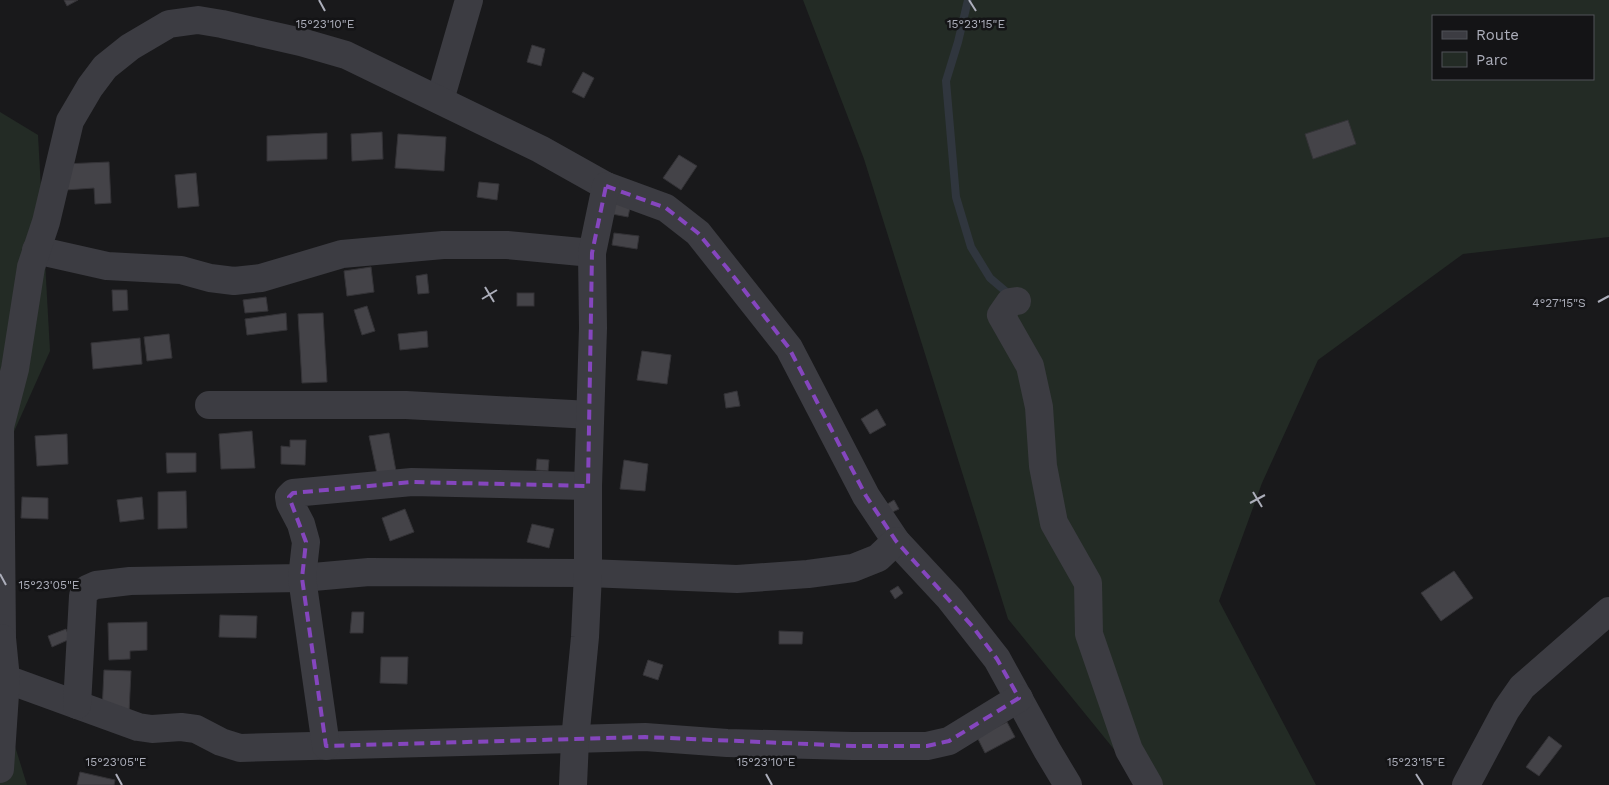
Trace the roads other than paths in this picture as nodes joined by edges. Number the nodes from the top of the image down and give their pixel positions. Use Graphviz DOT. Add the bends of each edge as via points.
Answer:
graph roads {
  1 [pos="469,0"];
  2 [pos="440,100"];
  3 [pos="606,186"];
  4 [pos="36,250"];
  5 [pos="592,253"];
  6 [pos="1017,301"];
  7 [pos="209,406"];
  8 [pos="590,415"];
  9 [pos="588,486"];
  10 [pos="896,541"];
  11 [pos="588,573"];
  12 [pos="302,578"];
  13 [pos="1609,611"];
  14 [pos="1,638"];
  15 [pos="6,679"];
  16 [pos="1018,698"];
  17 [pos="77,705"];
  18 [pos="575,740"];
  19 [pos="326,746"];
  20 [pos="0,769"];
  21 [pos="573,785"];
  22 [pos="1068,785"];
  23 [pos="1149,785"];
  24 [pos="1466,785"];
  1 -- 2 [label="street"];
  2 -- 3 [label="street"];
  2 -- 4 [label="street" via="346,55 301,42 198,20 169,24 130,47 105,67 90,86 70,121 46,222"];
  3 -- 5 [label="street"];
  3 -- 10 [label="street" via="666,208 698,233 727,268 789,348 866,496"];
  4 -- 5 [label="street" via="107,266 181,270 234,282 262,278 342,254 443,245 507,245"];
  4 -- 14 [label="street" via="15,369 0,427"];
  5 -- 8 [label="street"];
  6 -- 23 [label="street" via="1010,302 1001,315 1030,366 1039,407 1043,466 1054,524 1088,583 1089,634 1129,750"];
  7 -- 8 [label="street" via="406,405"];
  8 -- 9 [label="street"];
  9 -- 11 [label="street"];
  9 -- 12 [label="street" via="412,482 293,493 289,497 290,503 306,542"];
  10 -- 11 [label="street" via="878,558 853,568 808,574 737,579"];
  10 -- 16 [label="street" via="973,627 997,658"];
  11 -- 12 [label="street" via="369,572"];
  11 -- 18 [label="street"];
  12 -- 17 [label="street" via="130,581 87,589 83,596"];
  12 -- 19 [label="street"];
  13 -- 24 [label="street" via="1522,687"];
  14 -- 15 [label="street"];
  15 -- 17 [label="street"];
  15 -- 20 [label="street"];
  16 -- 18 [label="street" via="949,741 926,746 727,743 645,737"];
  16 -- 22 [label="street"];
  17 -- 19 [label="street" via="138,727 196,729 240,748"];
  18 -- 19 [label="street"];
  18 -- 21 [label="street"];
}
